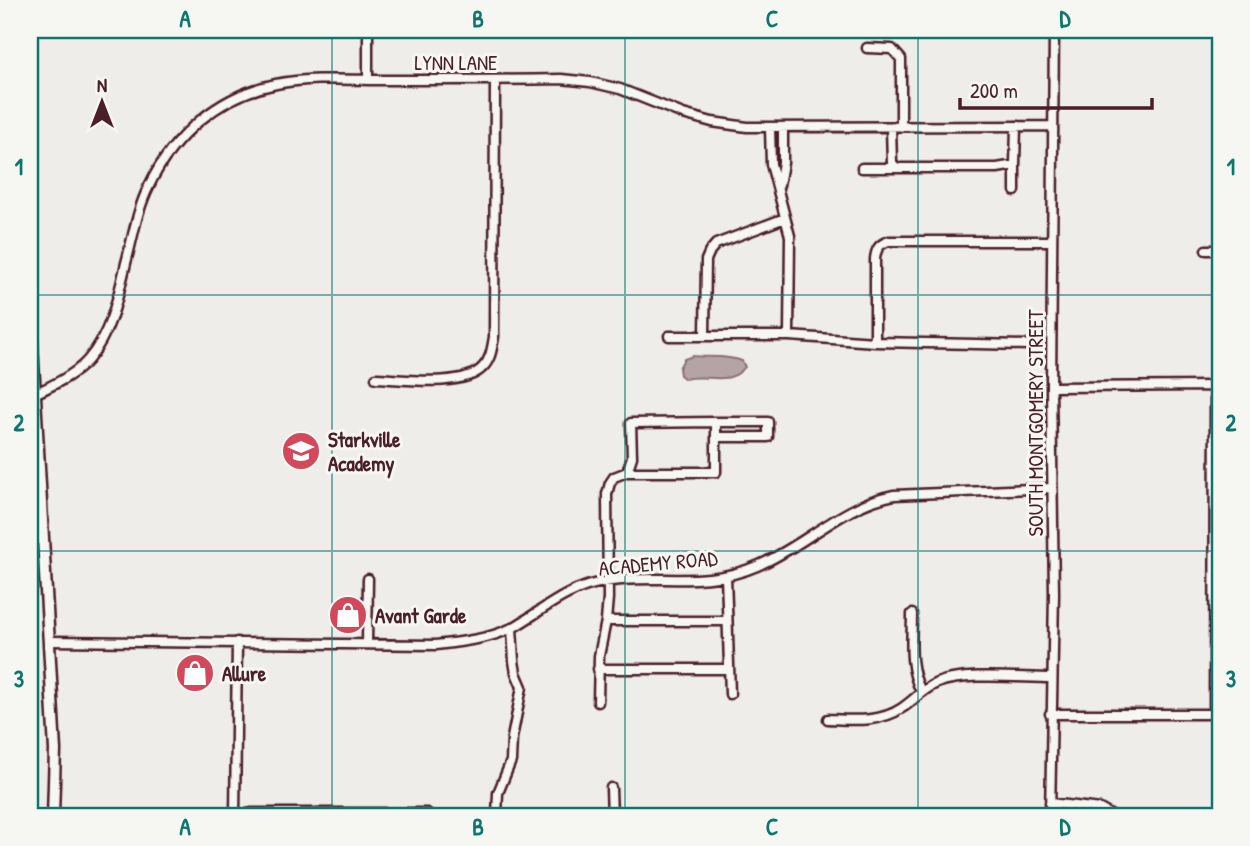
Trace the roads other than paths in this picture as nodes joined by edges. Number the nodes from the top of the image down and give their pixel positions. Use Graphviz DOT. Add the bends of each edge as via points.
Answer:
graph roads {
  1 [pos="368,30"];
  2 [pos="1054,30"];
  3 [pos="867,48"];
  4 [pos="368,80"];
  5 [pos="495,80"];
  6 [pos="1016,126"];
  7 [pos="1054,126"];
  8 [pos="896,127"];
  9 [pos="770,128"];
  10 [pos="783,128"];
  11 [pos="1016,165"];
  12 [pos="862,168"];
  13 [pos="897,168"];
  14 [pos="778,188"];
  15 [pos="1016,191"];
  16 [pos="785,218"];
  17 [pos="1052,240"];
  18 [pos="1206,250"];
  19 [pos="1220,250"];
  20 [pos="30,308"];
  21 [pos="669,336"];
  22 [pos="705,336"];
  23 [pos="789,336"];
  24 [pos="875,342"];
  25 [pos="1029,345"];
  26 [pos="376,377"];
  27 [pos="1218,386"];
  28 [pos="1051,387"];
  29 [pos="32,395"];
  30 [pos="716,422"];
  31 [pos="716,437"];
  32 [pos="627,472"];
  33 [pos="1052,488"];
  34 [pos="726,576"];
  35 [pos="368,579"];
  36 [pos="608,581"];
  37 [pos="912,614"];
  38 [pos="606,621"];
  39 [pos="726,621"];
  40 [pos="512,628"];
  41 [pos="49,641"];
  42 [pos="237,642"];
  43 [pos="367,643"];
  44 [pos="598,669"];
  45 [pos="727,669"];
  46 [pos="1051,678"];
  47 [pos="921,691"];
  48 [pos="730,694"];
  49 [pos="598,702"];
  50 [pos="1217,714"];
  51 [pos="1050,715"];
  52 [pos="828,719"];
  53 [pos="611,788"];
  54 [pos="1050,803"];
  55 [pos="427,813"];
  56 [pos="53,816"];
  57 [pos="236,816"];
  58 [pos="497,816"];
  59 [pos="612,816"];
  60 [pos="1050,816"];
  61 [pos="1112,816"];
  1 -- 4 [label="street"];
  2 -- 7 [label="street, SOUTH MONTGOMERY STREET"];
  3 -- 8 [label="street" via="892,49 901,59"];
  4 -- 5 [label="street, LYNN LANE"];
  4 -- 29 [label="street, LYNN LANE" via="275,84 219,106 198,122 163,161 148,188 111,321 100,343 73,373"];
  5 -- 9 [label="street, LYNN LANE" via="590,82 712,122"];
  5 -- 26 [label="street" via="494,337 489,359 475,374 461,378"];
  6 -- 7 [label="street, LYNN LANE"];
  6 -- 8 [label="street, LYNN LANE"];
  6 -- 11 [label="street"];
  7 -- 17 [label="street, SOUTH MONTGOMERY STREET"];
  8 -- 10 [label="street, LYNN LANE"];
  8 -- 13 [label="street" via="892,163"];
  9 -- 10 [label="street, LYNN LANE"];
  9 -- 14 [label="street" via="771,164"];
  10 -- 14 [label="street"];
  11 -- 13 [label="street"];
  11 -- 15 [label="street"];
  12 -- 13 [label="street"];
  14 -- 16 [label="street"];
  16 -- 22 [label="street" via="716,244 710,251"];
  16 -- 23 [label="street" via="790,236"];
  17 -- 24 [label="street" via="881,243 875,259"];
  17 -- 28 [label="street, SOUTH MONTGOMERY STREET"];
  18 -- 19 [label="street"];
  20 -- 29 [label="main road"];
  21 -- 22 [label="street"];
  22 -- 23 [label="street"];
  23 -- 24 [label="street"];
  24 -- 25 [label="street"];
  27 -- 28 [label="street"];
  27 -- 50 [label="street"];
  28 -- 33 [label="street, SOUTH MONTGOMERY STREET"];
  29 -- 41 [label="main road"];
  30 -- 31 [label="street"];
  30 -- 31 [label="street" via="768,422 768,437"];
  30 -- 32 [label="street" via="631,423 632,457"];
  31 -- 32 [label="street" via="716,472"];
  32 -- 36 [label="street" via="614,477 607,494"];
  33 -- 34 [label="street, ACADEMY ROAD" via="874,499 774,558"];
  33 -- 46 [label="street, SOUTH MONTGOMERY STREET"];
  34 -- 36 [label="street, ACADEMY ROAD"];
  34 -- 39 [label="street"];
  35 -- 43 [label="street"];
  36 -- 38 [label="street"];
  36 -- 40 [label="street, ACADEMY ROAD" via="577,590"];
  37 -- 47 [label="street" via="911,661"];
  38 -- 39 [label="street"];
  38 -- 44 [label="street"];
  39 -- 45 [label="street"];
  40 -- 43 [label="street, ACADEMY ROAD" via="436,645"];
  40 -- 58 [label="street" via="514,661 522,687 512,761 498,793"];
  41 -- 42 [label="street, ACADEMY ROAD"];
  41 -- 56 [label="main road" via="55,750"];
  42 -- 43 [label="street, ACADEMY ROAD"];
  42 -- 57 [label="street"];
  44 -- 45 [label="street"];
  44 -- 49 [label="street"];
  45 -- 48 [label="street"];
  46 -- 47 [label="street" via="956,678"];
  46 -- 51 [label="street, SOUTH MONTGOMERY STREET"];
  47 -- 52 [label="street" via="885,716"];
  50 -- 51 [label="street"];
  51 -- 54 [label="street, SOUTH MONTGOMERY STREET"];
  53 -- 59 [label="street"];
  54 -- 60 [label="street, SOUTH MONTGOMERY STREET"];
  54 -- 61 [label="street" via="1100,809"];
  55 -- 57 [label="street"];
}
